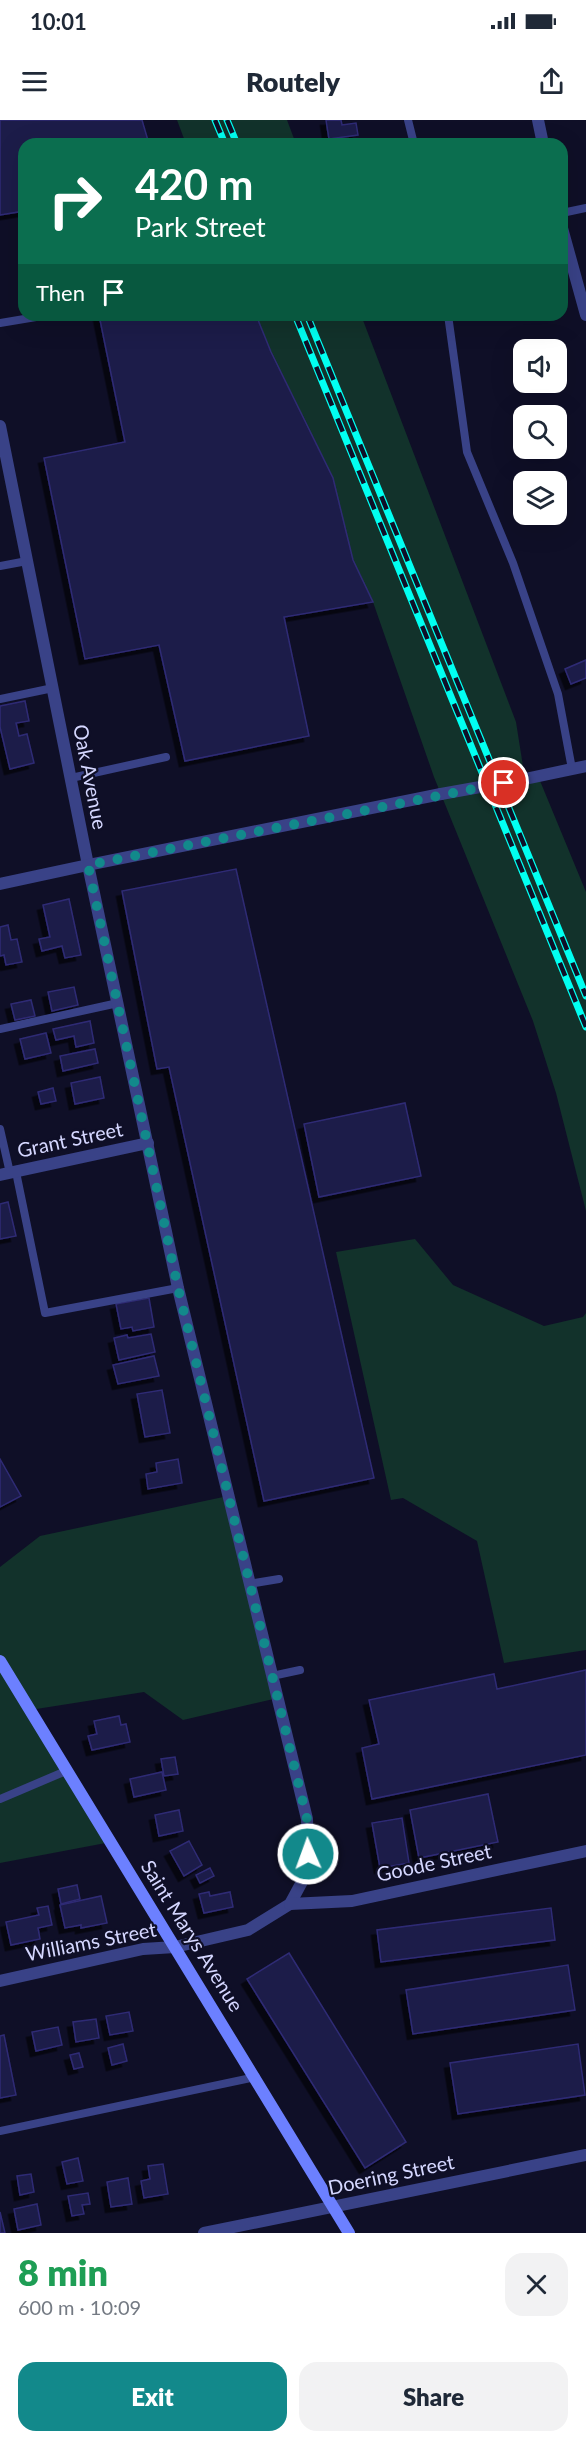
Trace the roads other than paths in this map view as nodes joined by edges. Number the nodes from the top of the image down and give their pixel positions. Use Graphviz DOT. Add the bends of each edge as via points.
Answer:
graph roads {
  1 [pos="408,120"];
  2 [pos="538,120"];
  3 [pos="412,138"];
  4 [pos="542,138"];
  5 [pos="586,208"];
  6 [pos="568,212"];
  7 [pos="568,250"];
  8 [pos="586,315"];
  9 [pos="18,320"];
  10 [pos="449,321"];
  11 [pos="0,323"];
  12 [pos="0,426"];
  13 [pos="3,450"];
  14 [pos="27,561"];
  15 [pos="0,566"];
  16 [pos="52,688"];
  17 [pos="0,699"];
  18 [pos="166,757"];
  19 [pos="586,766"];
  20 [pos="572,769"];
  21 [pos="71,778"];
  22 [pos="88,865"];
  23 [pos="0,884"];
  24 [pos="118,1003"];
  25 [pos="0,1029"];
  26 [pos="0,1129"];
  27 [pos="148,1143"];
  28 [pos="9,1173"];
  29 [pos="178,1288"];
  30 [pos="279,1579"];
  31 [pos="249,1584"];
  32 [pos="0,1660"];
  33 [pos="300,1670"];
  34 [pos="272,1676"];
  35 [pos="66,1771"];
  36 [pos="0,1799"];
  37 [pos="586,1851"];
  38 [pos="290,1904"];
  39 [pos="175,1947"];
  40 [pos="0,1981"];
  41 [pos="256,2077"];
  42 [pos="0,2131"];
  43 [pos="586,2155"];
  44 [pos="334,2207"];
  45 [pos="204,2233"];
  46 [pos="350,2233"];
  1 -- 3 [label="lane"];
  2 -- 4 [label="street"];
  5 -- 6 [label="lane"];
  7 -- 8 [label="street"];
  9 -- 11 [label="lane"];
  10 -- 20 [label="lane" via="467,452 513,563 558,694"];
  12 -- 13 [label="street, Oak Avenue"];
  13 -- 14 [label="street, Oak Avenue"];
  14 -- 15 [label="lane"];
  14 -- 16 [label="street, Oak Avenue"];
  16 -- 17 [label="lane"];
  16 -- 21 [label="street, Oak Avenue"];
  18 -- 21 [label="lane"];
  19 -- 20 [label="street"];
  20 -- 22 [label="street, bridge"];
  21 -- 22 [label="street, Oak Avenue"];
  22 -- 23 [label="street"];
  22 -- 24 [label="street, Oak Avenue"];
  24 -- 25 [label="lane"];
  24 -- 27 [label="street, Oak Avenue"];
  26 -- 28 [label="lane"];
  27 -- 28 [label="street, Grant Street"];
  27 -- 29 [label="street, Oak Avenue"];
  28 -- 29 [label="lane" via="45,1313"];
  29 -- 31 [label="street, Oak Avenue"];
  30 -- 31 [label="lane"];
  31 -- 34 [label="street, Oak Avenue"];
  32 -- 35 [label="main road, Saint Marys Avenue"];
  33 -- 34 [label="lane"];
  34 -- 38 [label="street, Oak Avenue" via="307,1819 308,1854 303,1880"];
  35 -- 36 [label="lane"];
  35 -- 39 [label="main road, Saint Marys Avenue"];
  37 -- 38 [label="street, Goode Street" via="352,1901"];
  38 -- 39 [label="street, Williams Street" via="248,1930"];
  39 -- 40 [label="street, Williams Street" via="143,1949"];
  39 -- 41 [label="main road, Saint Marys Avenue"];
  41 -- 42 [label="lane"];
  41 -- 44 [label="main road, Saint Marys Avenue"];
  43 -- 44 [label="street, Doering Street"];
  44 -- 45 [label="street, Doering Street"];
  44 -- 46 [label="main road, Saint Marys Avenue"];
}
